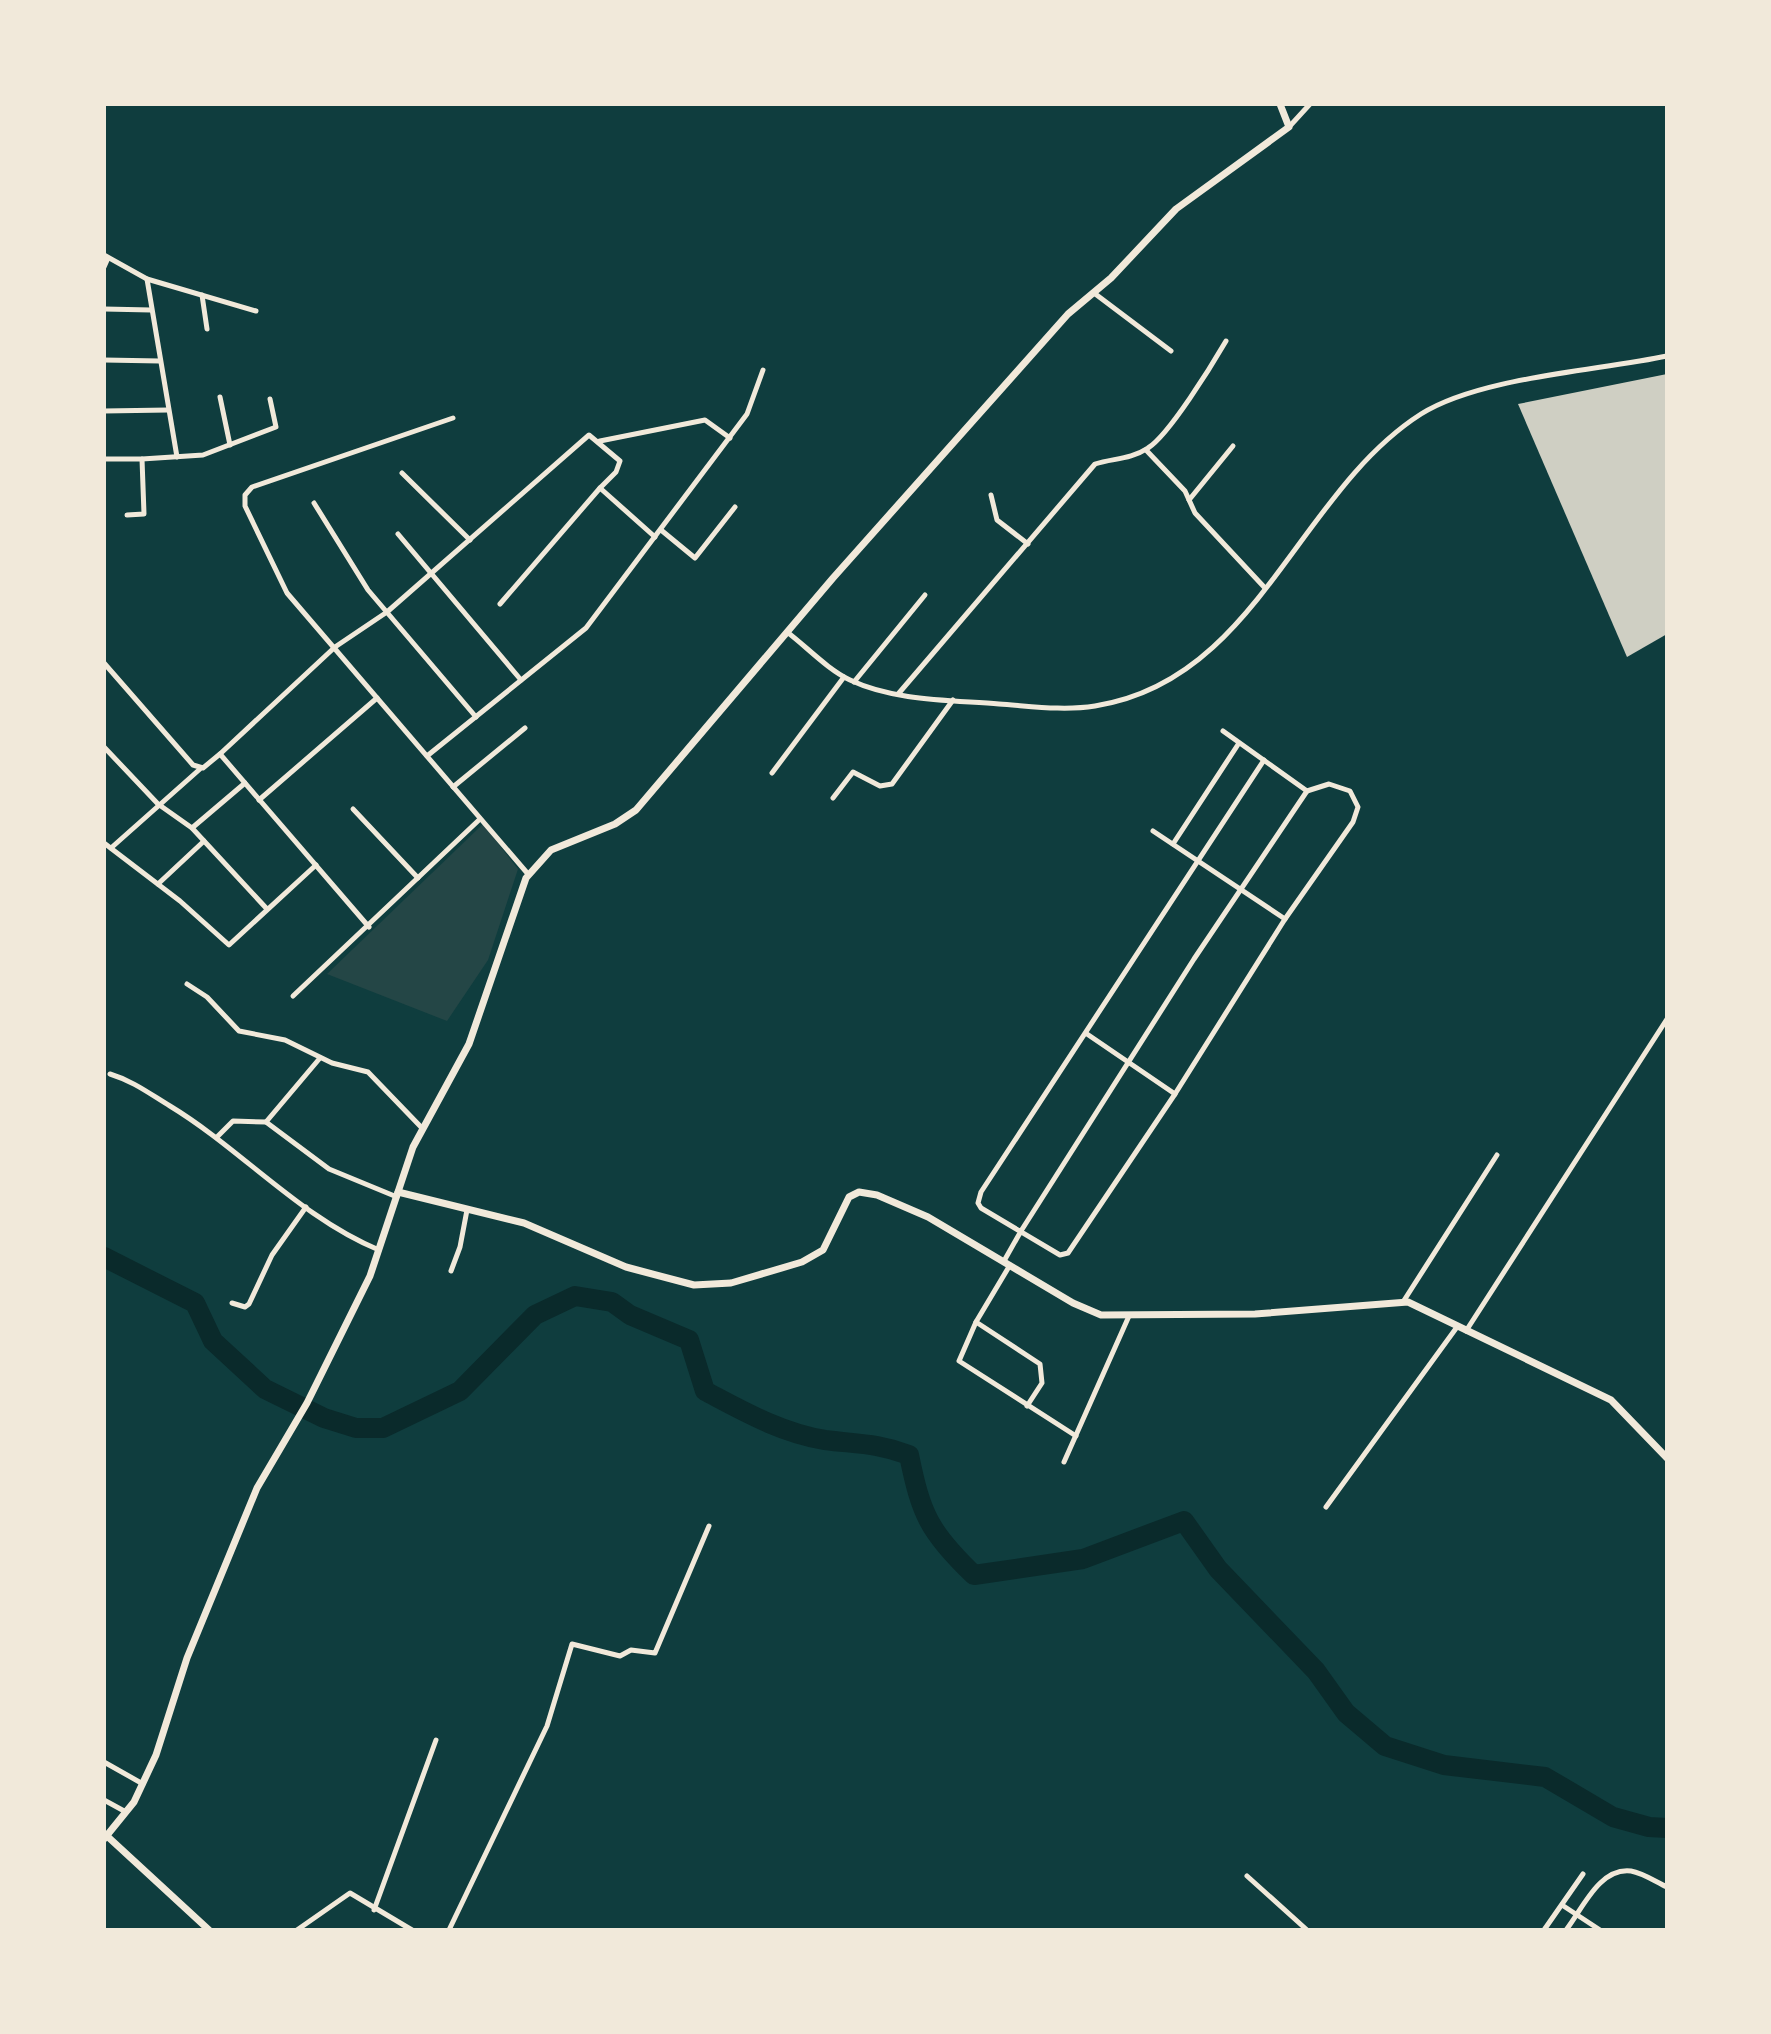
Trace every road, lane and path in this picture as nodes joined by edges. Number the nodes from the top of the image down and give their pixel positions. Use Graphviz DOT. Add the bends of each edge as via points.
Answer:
graph roads {
  1 [pos="1280,104"];
  2 [pos="1310,104"];
  3 [pos="1288,123"];
  4 [pos="106,256"];
  5 [pos="104,267"];
  6 [pos="147,279"];
  7 [pos="1094,293"];
  8 [pos="202,295"];
  9 [pos="104,309"];
  10 [pos="151,310"];
  11 [pos="256,311"];
  12 [pos="207,329"];
  13 [pos="1226,341"];
  14 [pos="1171,351"];
  15 [pos="1667,356"];
  16 [pos="104,360"];
  17 [pos="160,361"];
  18 [pos="763,370"];
  19 [pos="220,397"];
  20 [pos="270,399"];
  21 [pos="168,410"];
  22 [pos="104,411"];
  23 [pos="453,418"];
  24 [pos="730,438"];
  25 [pos="599,441"];
  26 [pos="230,445"];
  27 [pos="1233,446"];
  28 [pos="1146,450"];
  29 [pos="177,457"];
  30 [pos="104,459"];
  31 [pos="142,459"];
  32 [pos="402,473"];
  33 [pos="600,488"];
  34 [pos="991,495"];
  35 [pos="1189,500"];
  36 [pos="314,503"];
  37 [pos="735,507"];
  38 [pos="127,515"];
  39 [pos="661,530"];
  40 [pos="398,534"];
  41 [pos="655,537"];
  42 [pos="470,540"];
  43 [pos="1028,544"];
  44 [pos="432,574"];
  45 [pos="1265,588"];
  46 [pos="925,595"];
  47 [pos="500,604"];
  48 [pos="387,612"];
  49 [pos="787,632"];
  50 [pos="335,647"];
  51 [pos="104,663"];
  52 [pos="844,677"];
  53 [pos="521,680"];
  54 [pos="854,682"];
  55 [pos="898,694"];
  56 [pos="377,698"];
  57 [pos="953,700"];
  58 [pos="476,717"];
  59 [pos="525,728"];
  60 [pos="1223,731"];
  61 [pos="1239,743"];
  62 [pos="104,747"];
  63 [pos="220,754"];
  64 [pos="427,756"];
  65 [pos="1264,760"];
  66 [pos="200,769"];
  67 [pos="772,773"];
  68 [pos="245,783"];
  69 [pos="453,787"];
  70 [pos="1307,791"];
  71 [pos="833,798"];
  72 [pos="259,800"];
  73 [pos="158,804"];
  74 [pos="353,809"];
  75 [pos="480,819"];
  76 [pos="192,828"];
  77 [pos="1153,831"];
  78 [pos="204,841"];
  79 [pos="104,843"];
  80 [pos="1173,844"];
  81 [pos="111,848"];
  82 [pos="1199,862"];
  83 [pos="316,865"];
  84 [pos="528,874"];
  85 [pos="418,878"];
  86 [pos="158,884"];
  87 [pos="1241,890"];
  88 [pos="268,909"];
  89 [pos="1285,919"];
  90 [pos="369,927"];
  91 [pos="187,984"];
  92 [pos="293,996"];
  93 [pos="1667,1019"];
  94 [pos="1087,1034"];
  95 [pos="320,1058"];
  96 [pos="1130,1062"];
  97 [pos="110,1074"];
  98 [pos="1175,1094"];
  99 [pos="266,1122"];
  100 [pos="421,1127"];
  101 [pos="217,1137"];
  102 [pos="1497,1155"];
  103 [pos="398,1194"];
  104 [pos="306,1207"];
  105 [pos="467,1210"];
  106 [pos="1021,1231"];
  107 [pos="380,1251"];
  108 [pos="1007,1263"];
  109 [pos="451,1271"];
  110 [pos="232,1303"];
  111 [pos="1402,1303"];
  112 [pos="1129,1316"];
  113 [pos="976,1322"];
  114 [pos="1457,1327"];
  115 [pos="1466,1332"];
  116 [pos="1027,1406"];
  117 [pos="1076,1436"];
  118 [pos="1667,1458"];
  119 [pos="1064,1462"];
  120 [pos="1326,1507"];
  121 [pos="709,1526"];
  122 [pos="436,1740"];
  123 [pos="104,1762"];
  124 [pos="143,1784"];
  125 [pos="104,1800"];
  126 [pos="127,1813"];
  127 [pos="106,1837"];
  128 [pos="1583,1874"];
  129 [pos="1247,1876"];
  130 [pos="1667,1887"];
  131 [pos="1562,1905"];
  132 [pos="374,1910"];
  133 [pos="1576,1917"];
  134 [pos="209,1930"];
  135 [pos="297,1930"];
  136 [pos="412,1930"];
  137 [pos="449,1930"];
  138 [pos="1307,1930"];
  139 [pos="1544,1930"];
  140 [pos="1566,1930"];
  141 [pos="1600,1930"];
  1 -- 3 [label="street"];
  2 -- 3 [label="street"];
  3 -- 7 [label="street" via="1176,209"];
  4 -- 5 [label="street"];
  4 -- 6 [label="street"];
  6 -- 8 [label="street"];
  6 -- 10 [label="street"];
  7 -- 14 [label="street"];
  7 -- 49 [label="street" via="1041,343"];
  8 -- 11 [label="street"];
  8 -- 12 [label="street"];
  9 -- 10 [label="street"];
  10 -- 17 [label="street"];
  13 -- 28 [label="street"];
  15 -- 45 [label="street" via="1469,392 1424,412 1366,460"];
  16 -- 17 [label="street"];
  17 -- 21 [label="street"];
  18 -- 24 [label="street" via="751,408"];
  19 -- 26 [label="street"];
  20 -- 26 [label="street" via="276,427"];
  21 -- 22 [label="street"];
  21 -- 29 [label="street"];
  23 -- 50 [label="street" via="252,487 245,495 245,506 281,582"];
  24 -- 25 [label="street" via="705,420"];
  24 -- 39 [label="street"];
  25 -- 33 [label="street" via="620,461"];
  25 -- 42 [label="street" via="587,436"];
  26 -- 29 [label="street"];
  27 -- 35 [label="street"];
  28 -- 35 [label="street"];
  28 -- 43 [label="street" via="1095,464"];
  29 -- 31 [label="street"];
  30 -- 31 [label="street"];
  31 -- 38 [label="street" via="144,514"];
  32 -- 42 [label="street"];
  33 -- 41 [label="street"];
  33 -- 47 [label="street"];
  34 -- 43 [label="street" via="997,520"];
  35 -- 45 [label="street"];
  36 -- 48 [label="street"];
  37 -- 39 [label="street" via="695,558"];
  39 -- 41 [label="street"];
  40 -- 44 [label="street"];
  41 -- 53 [label="street" via="586,628"];
  42 -- 44 [label="street"];
  43 -- 55 [label="street"];
  44 -- 48 [label="street"];
  44 -- 53 [label="street"];
  45 -- 57 [label="street" via="1219,644 1137,695 1078,708"];
  46 -- 54 [label="street"];
  48 -- 50 [label="street"];
  48 -- 58 [label="street"];
  49 -- 52 [label="street"];
  49 -- 84 [label="street" via="636,810 615,824 559,845"];
  50 -- 56 [label="street"];
  50 -- 63 [label="street"];
  51 -- 66 [label="street"];
  52 -- 54 [label="street"];
  52 -- 67 [label="street"];
  53 -- 58 [label="street"];
  54 -- 55 [label="street"];
  55 -- 57 [label="street"];
  56 -- 64 [label="street"];
  56 -- 72 [label="street"];
  57 -- 71 [label="street" via="892,784 886,787 850,773"];
  58 -- 64 [label="street"];
  59 -- 69 [label="street"];
  60 -- 61 [label="street"];
  61 -- 65 [label="street"];
  61 -- 80 [label="street"];
  62 -- 73 [label="street"];
  63 -- 66 [label="street"];
  63 -- 68 [label="street"];
  64 -- 69 [label="street"];
  65 -- 70 [label="street"];
  65 -- 82 [label="street"];
  66 -- 73 [label="street"];
  68 -- 72 [label="street"];
  68 -- 76 [label="street"];
  69 -- 75 [label="street"];
  70 -- 87 [label="street"];
  70 -- 89 [label="street" via="1319,785 1343,786 1358,807 1353,822"];
  72 -- 83 [label="street"];
  73 -- 76 [label="street"];
  73 -- 81 [label="street"];
  74 -- 85 [label="street"];
  75 -- 84 [label="street"];
  75 -- 85 [label="street"];
  76 -- 78 [label="street"];
  77 -- 80 [label="street"];
  78 -- 86 [label="street"];
  78 -- 88 [label="street"];
  79 -- 81 [label="street"];
  80 -- 82 [label="street"];
  81 -- 86 [label="street"];
  82 -- 87 [label="street"];
  82 -- 94 [label="street"];
  83 -- 88 [label="street"];
  83 -- 90 [label="street"];
  84 -- 100 [label="street" via="461,1062"];
  85 -- 90 [label="street"];
  86 -- 88 [label="street" via="229,945"];
  87 -- 89 [label="street"];
  87 -- 96 [label="street"];
  89 -- 98 [label="street"];
  90 -- 92 [label="street"];
  91 -- 95 [label="street" via="239,1031 285,1040"];
  93 -- 115 [label="street"];
  94 -- 96 [label="street"];
  94 -- 106 [label="street" via="978,1199 981,1208"];
  95 -- 99 [label="street"];
  95 -- 100 [label="street" via="372,1074"];
  96 -- 98 [label="street"];
  96 -- 106 [label="street"];
  97 -- 101 [label="street" via="140,1086"];
  98 -- 106 [label="street" via="1068,1253 1060,1255"];
  99 -- 101 [label="street" via="241,1119"];
  99 -- 103 [label="street" via="329,1169"];
  100 -- 103 [label="street"];
  101 -- 104 [label="street"];
  102 -- 111 [label="street"];
  103 -- 105 [label="street"];
  103 -- 107 [label="street"];
  104 -- 107 [label="street"];
  104 -- 110 [label="street" via="272,1255 247,1305"];
  105 -- 108 [label="street" via="524,1223 634,1270 710,1286 802,1262 823,1250 849,1197 859,1192 912,1209"];
  105 -- 109 [label="street"];
  106 -- 108 [label="street"];
  107 -- 124 [label="street" via="353,1314 251,1502"];
  108 -- 112 [label="street" via="1082,1308"];
  108 -- 113 [label="street"];
  111 -- 112 [label="street"];
  111 -- 114 [label="street"];
  112 -- 117 [label="street"];
  113 -- 116 [label="street" via="1040,1364 1042,1383"];
  113 -- 116 [label="street" via="959,1361"];
  114 -- 115 [label="street"];
  114 -- 120 [label="street"];
  115 -- 118 [label="street" via="1611,1400"];
  116 -- 117 [label="street"];
  117 -- 119 [label="street"];
  121 -- 137 [label="street" via="653,1654 631,1650 620,1656 572,1644 547,1726"];
  122 -- 132 [label="street"];
  123 -- 124 [label="street"];
  124 -- 126 [label="street"];
  125 -- 126 [label="street"];
  126 -- 127 [label="street"];
  127 -- 134 [label="street"];
  128 -- 131 [label="street"];
  129 -- 138 [label="street"];
  130 -- 133 [label="street" via="1634,1871 1621,1872 1595,1887"];
  131 -- 133 [label="street"];
  131 -- 139 [label="street"];
  132 -- 135 [label="street" via="348,1893"];
  132 -- 136 [label="street"];
  133 -- 140 [label="street"];
  133 -- 141 [label="street"];
}
